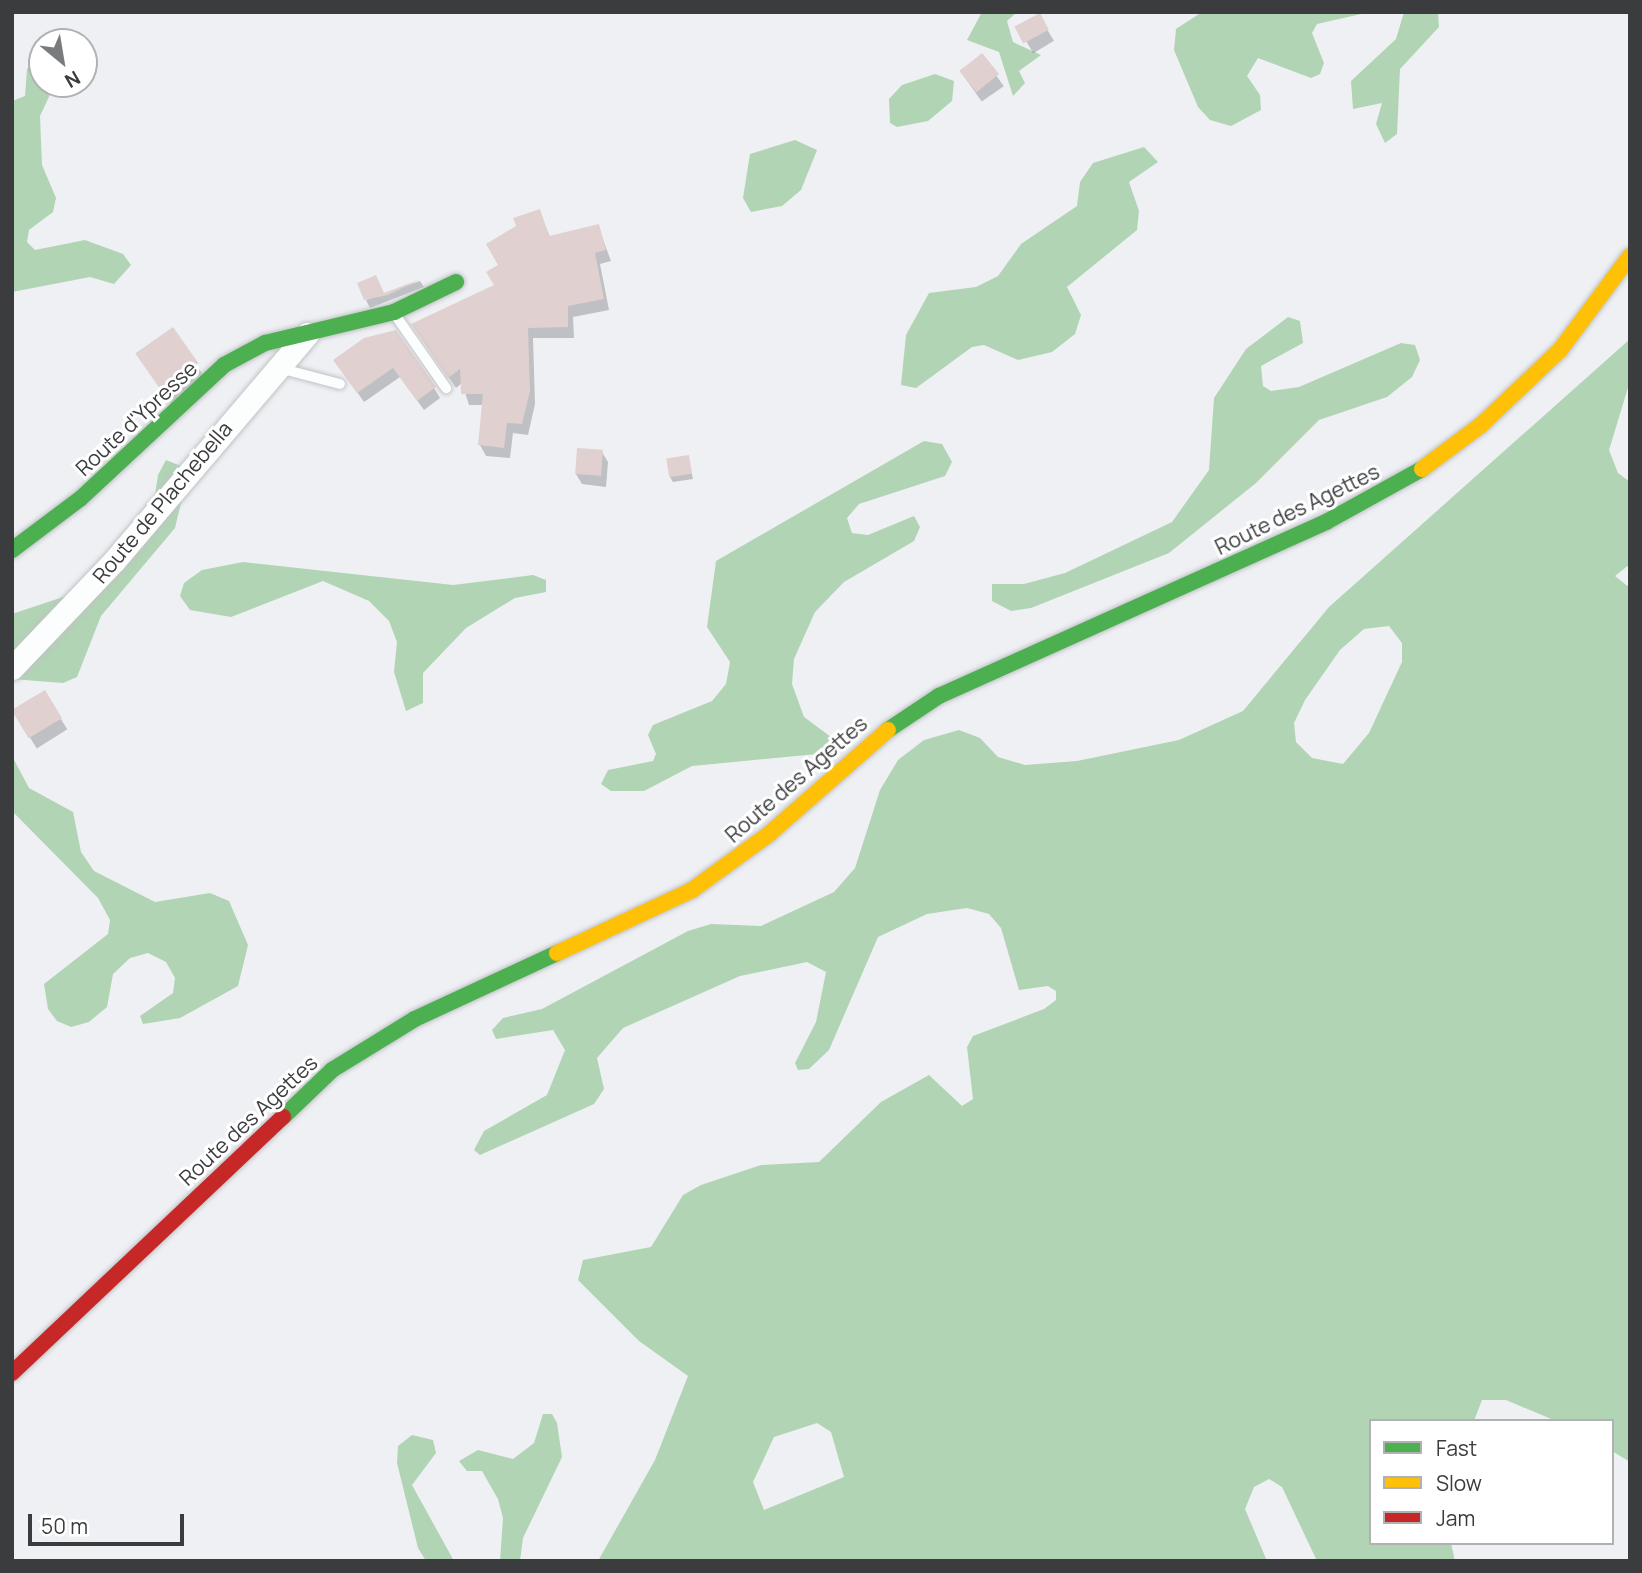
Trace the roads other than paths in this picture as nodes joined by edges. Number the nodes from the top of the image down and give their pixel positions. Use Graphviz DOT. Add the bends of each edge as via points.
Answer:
graph roads {
  1 [pos="1630,256"];
  2 [pos="456,282"];
  3 [pos="394,312"];
  4 [pos="307,334"];
  5 [pos="276,366"];
  6 [pos="340,384"];
  7 [pos="446,388"];
  8 [pos="12,550"];
  9 [pos="12,668"];
  10 [pos="12,1373"];
  1 -- 10 [label="street, Route des Agettes" via="1531,379 1414,475 1314,528 939,695 864,746 769,834 692,890 415,1019 341,1063 295,1099"];
  2 -- 3 [label="street, Route d'Ypresse"];
  3 -- 4 [label="street, Route d'Ypresse"];
  3 -- 7 [label="lane"];
  4 -- 5 [label="street, Route de Plachebella"];
  4 -- 8 [label="street, Route d'Ypresse" via="265,344 205,379 107,475"];
  5 -- 6 [label="lane"];
  5 -- 9 [label="street, Route de Plachebella" via="114,561"];
}
